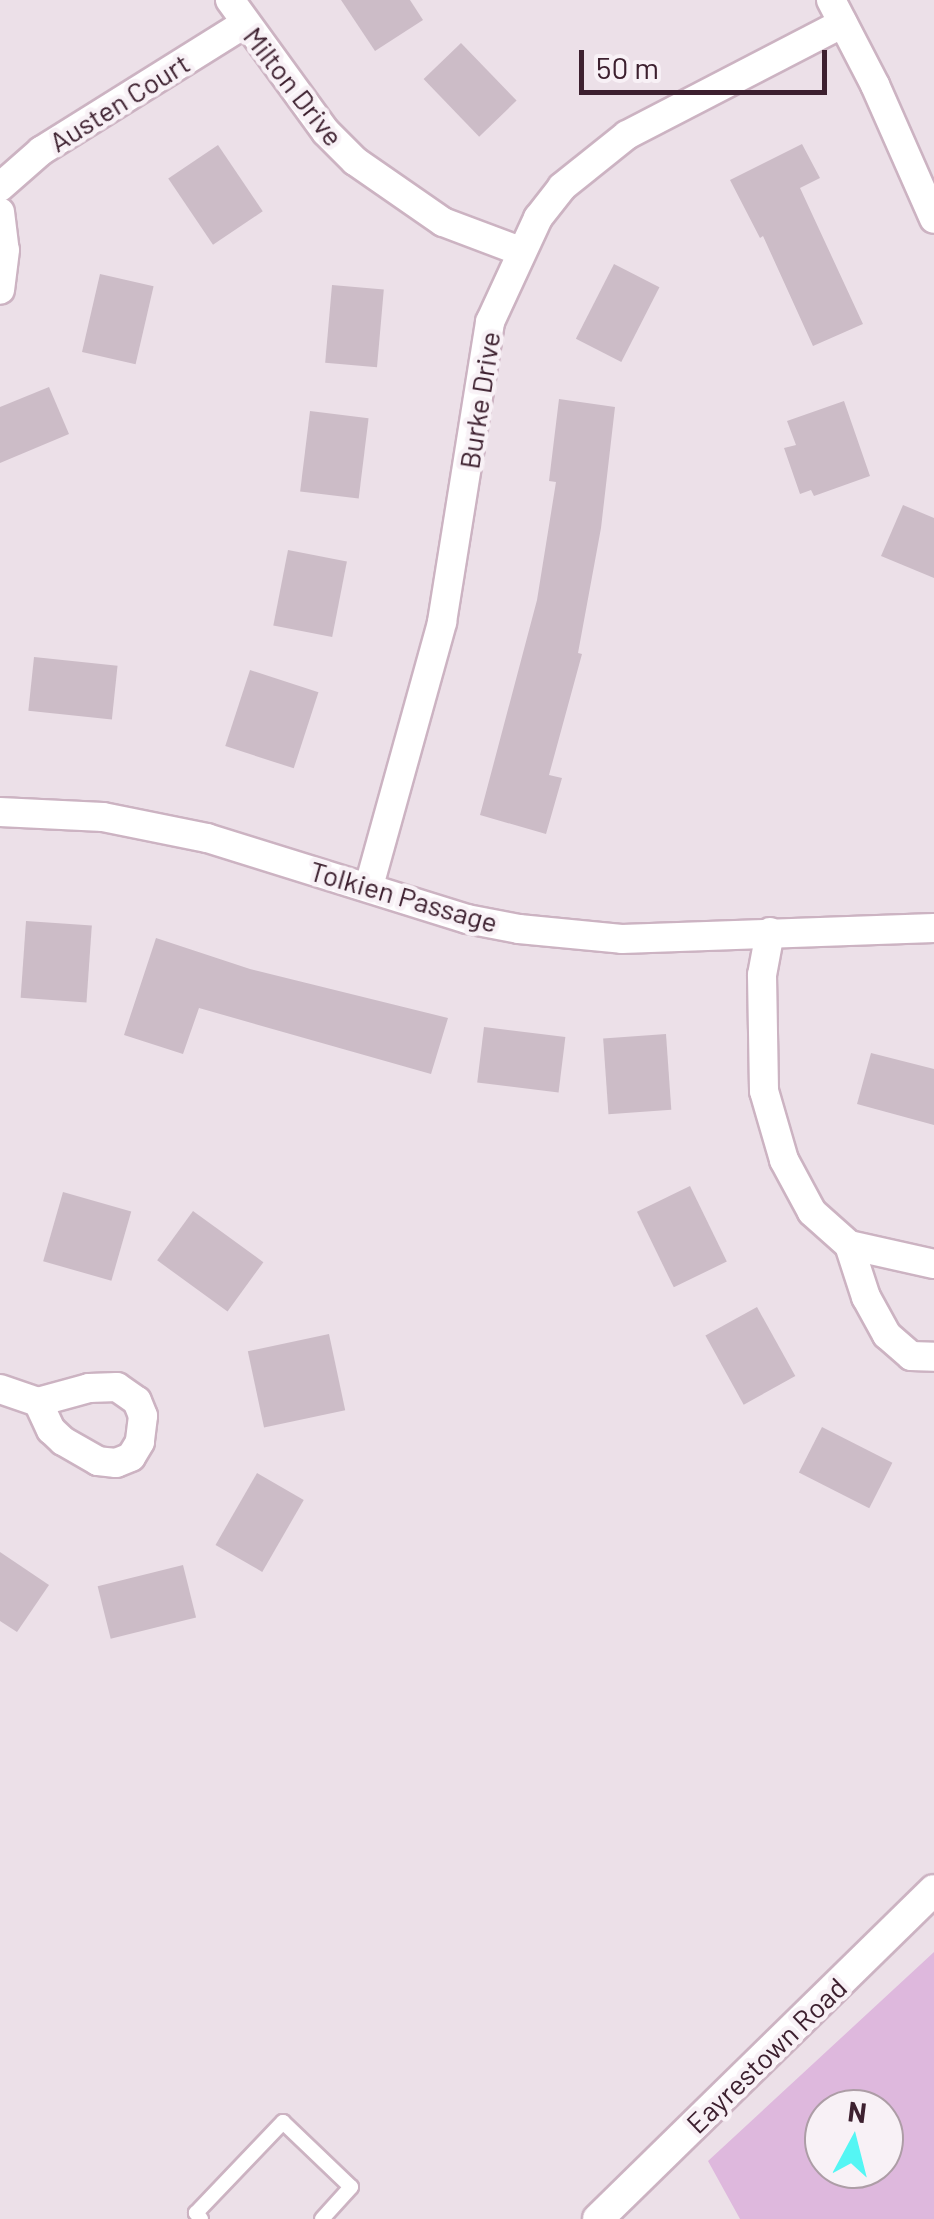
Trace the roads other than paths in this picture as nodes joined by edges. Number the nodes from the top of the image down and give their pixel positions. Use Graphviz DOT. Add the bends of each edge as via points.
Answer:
graph roads {
  1 [pos="237,12"];
  2 [pos="837,12"];
  3 [pos="0,187"];
  4 [pos="0,212"];
  5 [pos="934,219"];
  6 [pos="520,251"];
  7 [pos="0,290"];
  8 [pos="0,812"];
  9 [pos="370,886"];
  10 [pos="934,928"];
  11 [pos="770,932"];
  12 [pos="849,1245"];
  13 [pos="934,1264"];
  14 [pos="934,1357"];
  15 [pos="0,1389"];
  16 [pos="38,1402"];
  17 [pos="934,1890"];
  18 [pos="201,2219"];
  19 [pos="322,2219"];
  20 [pos="598,2219"];
  1 -- 3 [label="street, Austen Court"];
  1 -- 6 [label="street, Milton Drive" via="355,161 443,222"];
  2 -- 5 [label="street"];
  2 -- 6 [label="street, Burke Drive" via="592,158 562,186"];
  4 -- 7 [label="street"];
  6 -- 9 [label="street, Burke Drive" via="490,322 442,622"];
  8 -- 9 [label="street, Tolkien Passage" via="57,812 156,827"];
  9 -- 11 [label="street, Tolkien Passage" via="467,920 571,935"];
  10 -- 11 [label="street, Tolkien Passage"];
  11 -- 12 [label="street" via="762,974 764,1091 812,1212"];
  12 -- 13 [label="street"];
  12 -- 14 [label="street" via="887,1335 911,1356"];
  15 -- 16 [label="street"];
  17 -- 20 [label="street, Eayrestown Road"];
  18 -- 19 [label="lane" via="196,2213 283,2122 351,2187"];
}
